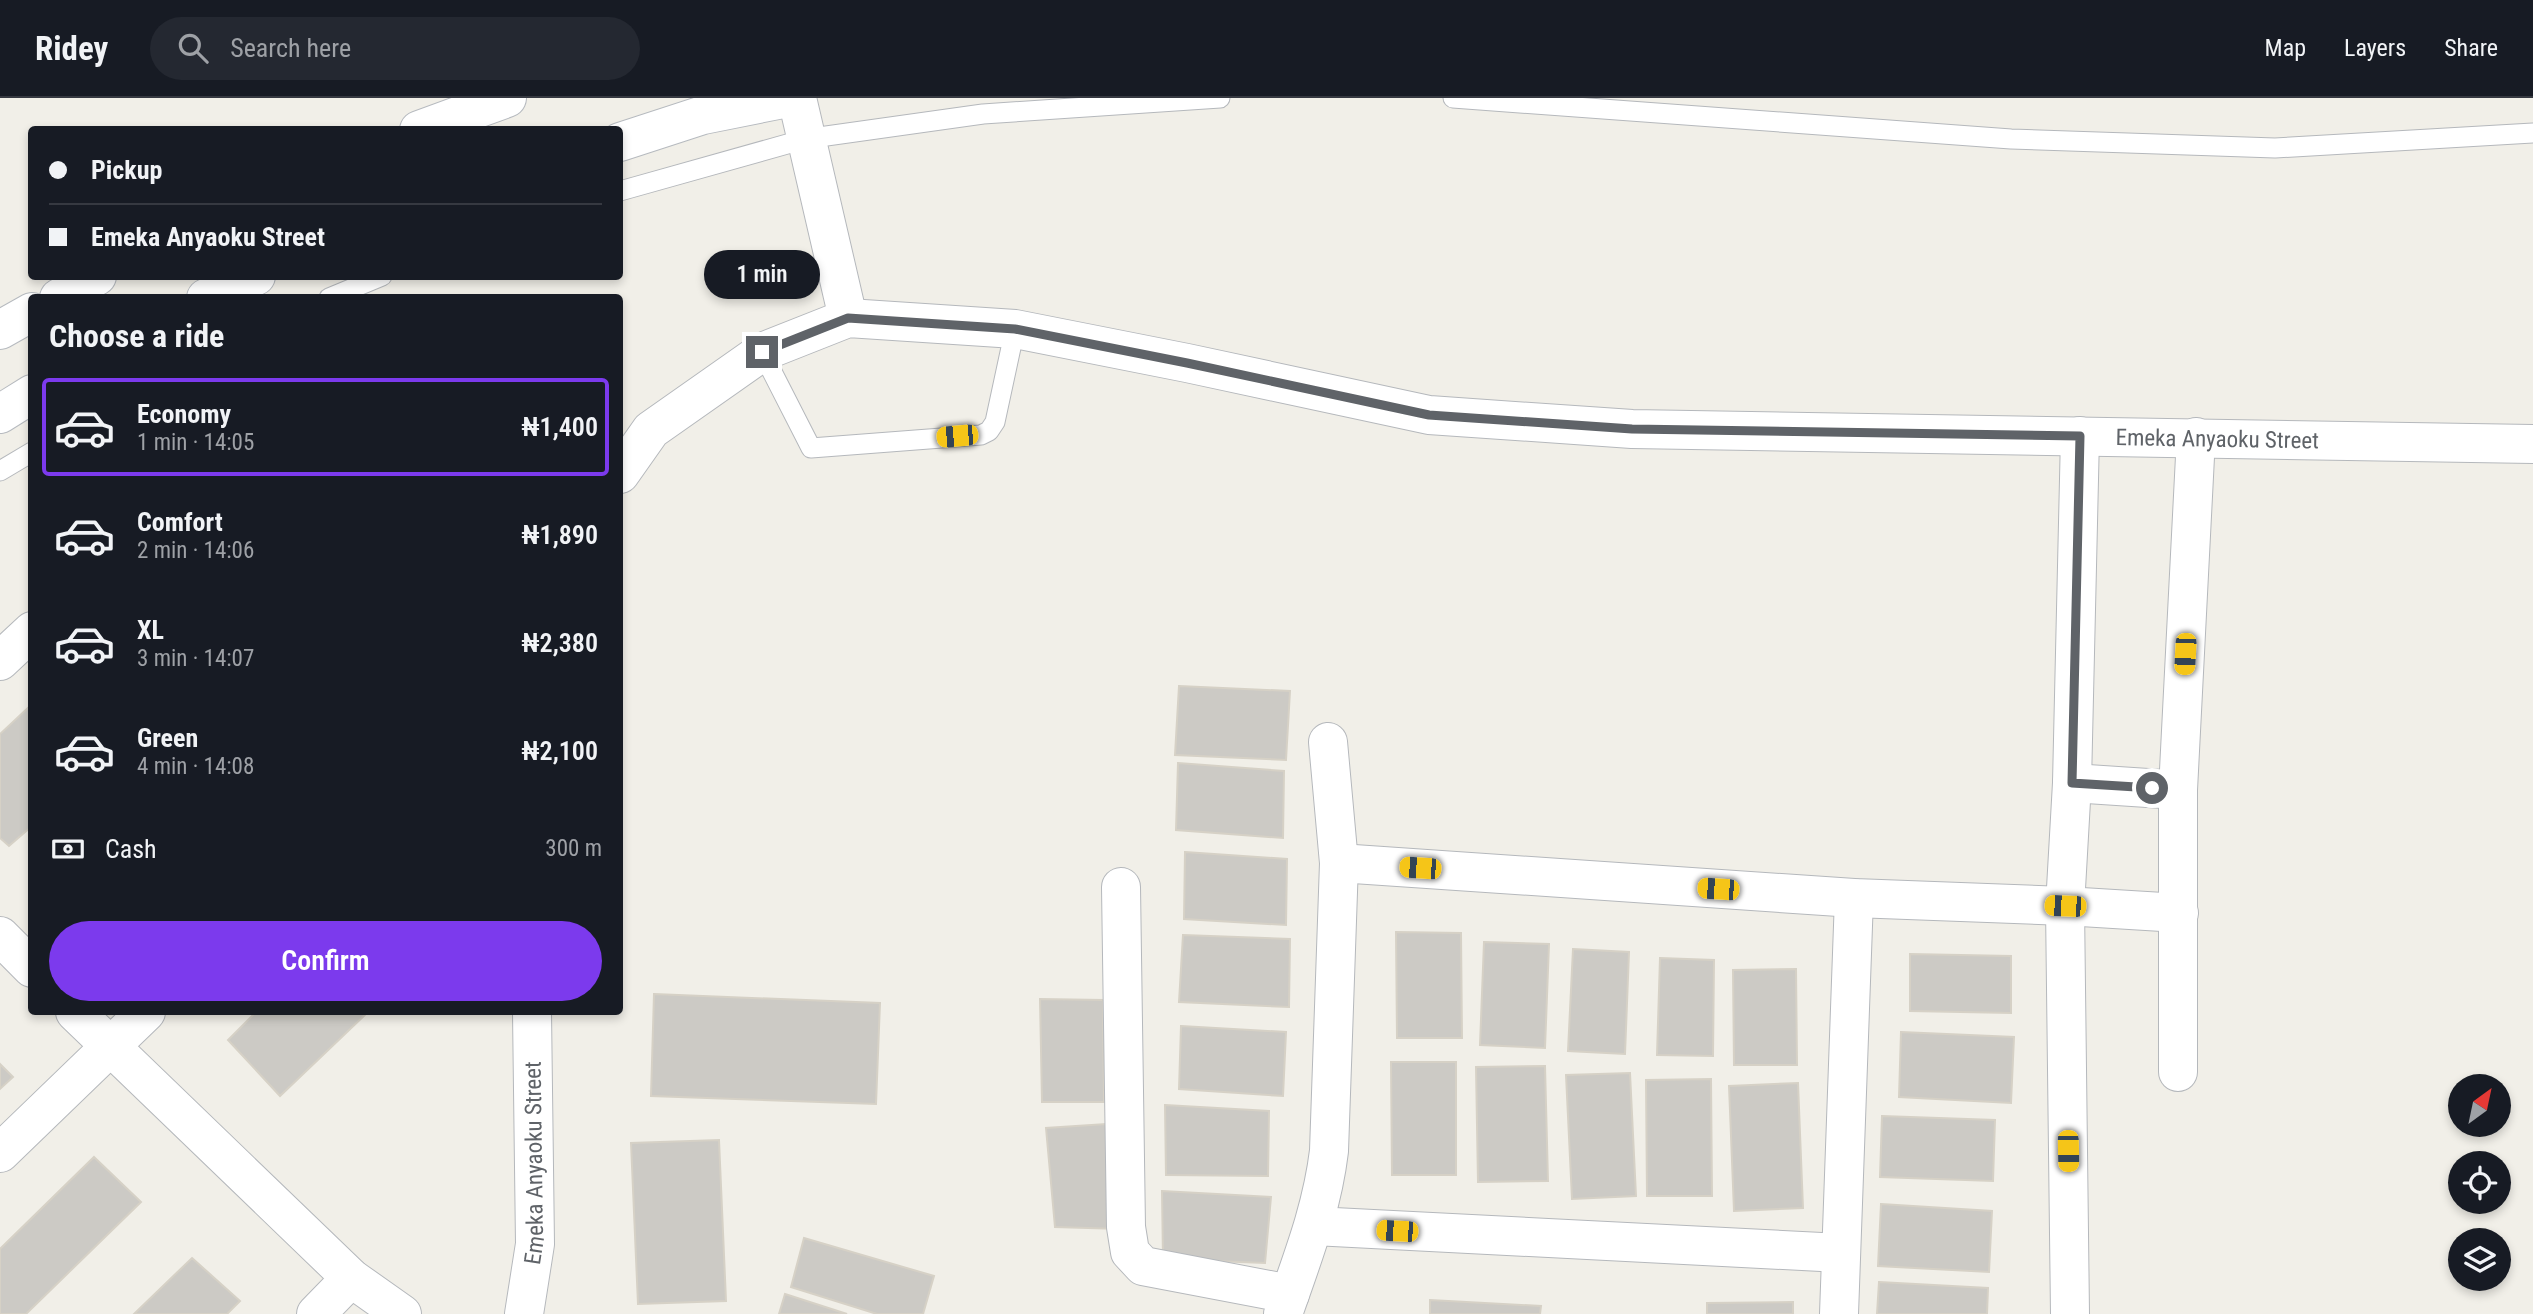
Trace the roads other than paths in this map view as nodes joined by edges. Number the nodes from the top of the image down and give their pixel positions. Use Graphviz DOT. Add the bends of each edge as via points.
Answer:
graph roads {
  1 [pos="507,98"];
  2 [pos="788,98"];
  3 [pos="797,98"];
  4 [pos="1220,98"];
  5 [pos="1453,98"];
  6 [pos="430,126"];
  7 [pos="2533,133"];
  8 [pos="805,139"];
  9 [pos="623,141"];
  10 [pos="623,190"];
  11 [pos="90,280"];
  12 [pos="247,280"];
  13 [pos="372,280"];
  14 [pos="66,294"];
  15 [pos="215,294"];
  16 [pos="339,294"];
  17 [pos="28,314"];
  18 [pos="848,318"];
  19 [pos="1015,329"];
  20 [pos="0,330"];
  21 [pos="762,352"];
  22 [pos="28,396"];
  23 [pos="0,414"];
  24 [pos="2080,436"];
  25 [pos="2196,437"];
  26 [pos="2533,444"];
  27 [pos="28,454"];
  28 [pos="623,470"];
  29 [pos="0,471"];
  30 [pos="28,635"];
  31 [pos="0,662"];
  32 [pos="1328,742"];
  33 [pos="2072,783"];
  34 [pos="2178,790"];
  35 [pos="1339,863"];
  36 [pos="1121,887"];
  37 [pos="1854,898"];
  38 [pos="2065,906"];
  39 [pos="2179,913"];
  40 [pos="0,936"];
  41 [pos="28,964"];
  42 [pos="78,1015"];
  43 [pos="143,1015"];
  44 [pos="532,1015"];
  45 [pos="109,1047"];
  46 [pos="2178,1072"];
  47 [pos="0,1153"];
  48 [pos="1314,1226"];
  49 [pos="1841,1253"];
  50 [pos="351,1278"];
  51 [pos="1286,1304"];
  52 [pos="316,1314"];
  53 [pos="401,1314"];
  54 [pos="524,1314"];
  55 [pos="1839,1314"];
  56 [pos="2070,1314"];
  1 -- 6 [label="street"];
  2 -- 9 [label="street" via="703,116"];
  3 -- 8 [label="street"];
  4 -- 8 [label="lane" via="983,114"];
  5 -- 7 [label="lane" via="2011,139 2275,148"];
  8 -- 10 [label="lane"];
  8 -- 18 [label="street"];
  11 -- 14 [label="street"];
  12 -- 15 [label="street"];
  13 -- 16 [label="lane"];
  17 -- 20 [label="street"];
  18 -- 19 [label="street, Emeka Anyaoku Street"];
  18 -- 21 [label="street, Emeka Anyaoku Street"];
  19 -- 21 [label="lane" via="995,422 981,435 811,448"];
  19 -- 24 [label="street, Emeka Anyaoku Street" via="1429,415 1632,429"];
  21 -- 28 [label="street, Emeka Anyaoku Street" via="651,430"];
  22 -- 23 [label="street"];
  24 -- 25 [label="street, Emeka Anyaoku Street"];
  24 -- 33 [label="street"];
  25 -- 26 [label="street, Emeka Anyaoku Street"];
  25 -- 34 [label="street"];
  27 -- 29 [label="lane"];
  30 -- 31 [label="street"];
  32 -- 35 [label="street"];
  33 -- 34 [label="street"];
  33 -- 38 [label="street"];
  34 -- 39 [label="street"];
  35 -- 37 [label="street"];
  35 -- 48 [label="street" via="1329,1151"];
  36 -- 51 [label="street" via="1130,1252 1143,1266"];
  37 -- 38 [label="street"];
  37 -- 49 [label="street"];
  38 -- 39 [label="street"];
  38 -- 56 [label="street"];
  39 -- 46 [label="street"];
  40 -- 41 [label="street"];
  42 -- 45 [label="street"];
  43 -- 45 [label="street"];
  44 -- 54 [label="street, Emeka Anyaoku Street" via="535,1244"];
  45 -- 47 [label="street"];
  45 -- 50 [label="street"];
  48 -- 49 [label="street"];
  48 -- 51 [label="street"];
  49 -- 55 [label="street"];
  50 -- 52 [label="street"];
  50 -- 53 [label="street"];
}
